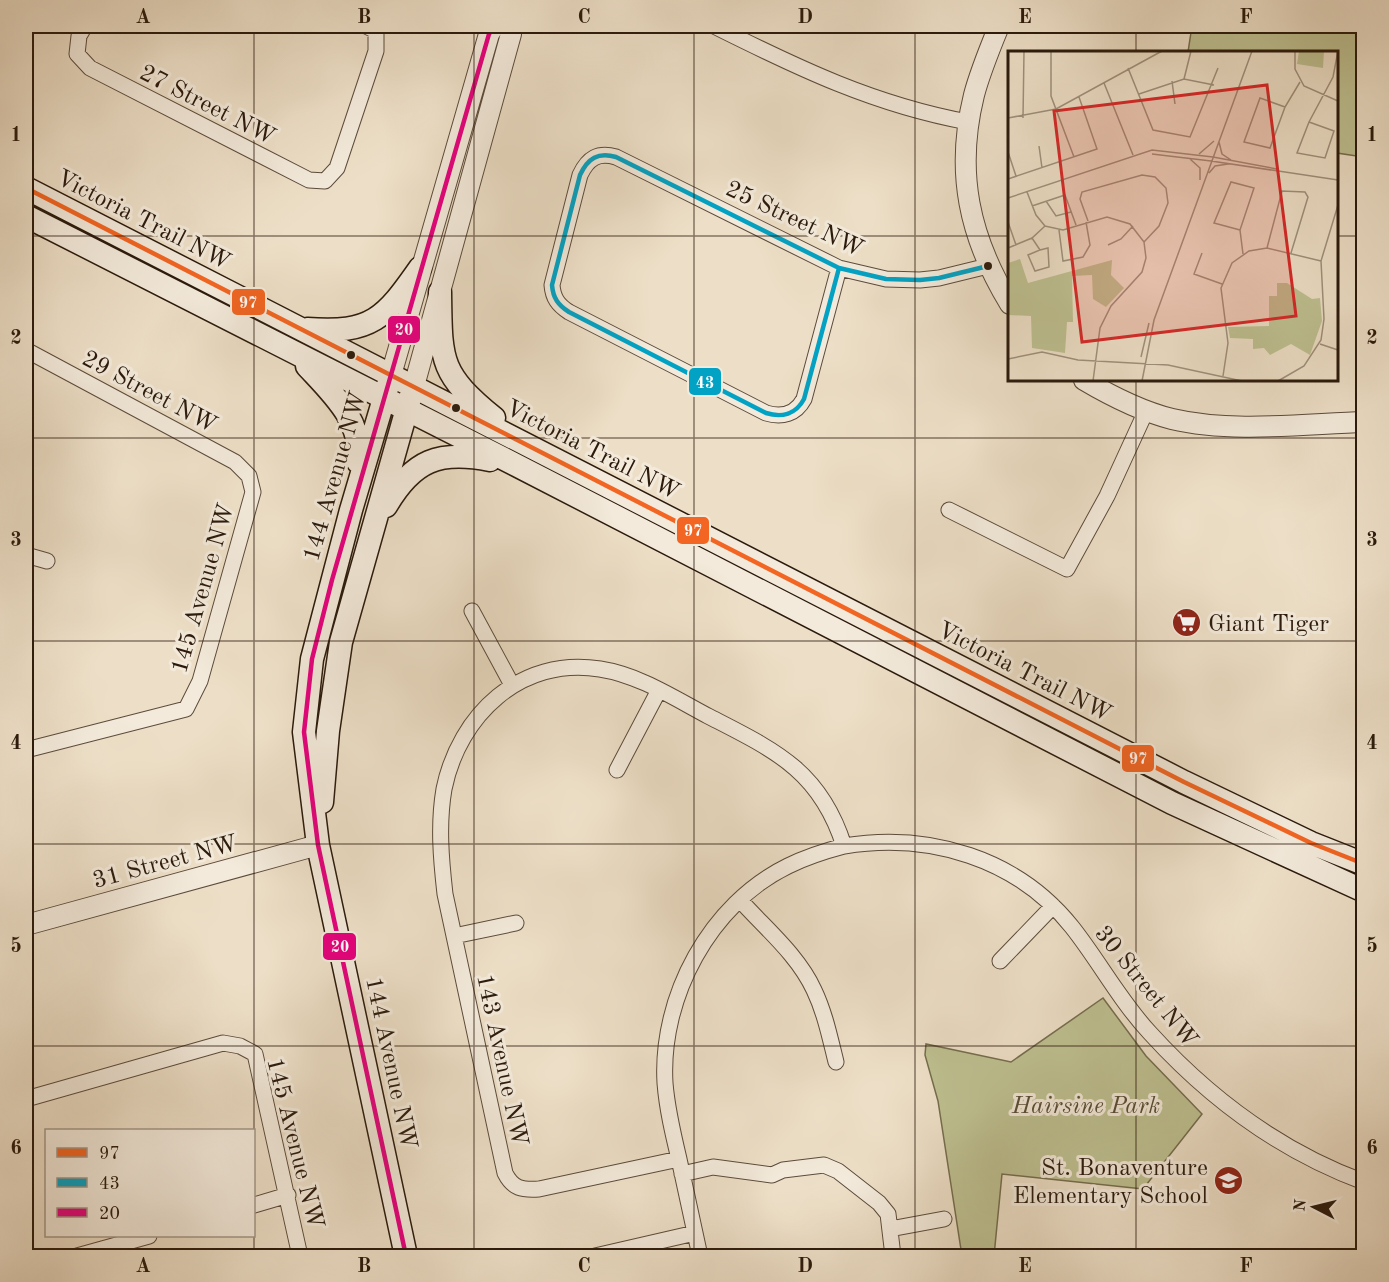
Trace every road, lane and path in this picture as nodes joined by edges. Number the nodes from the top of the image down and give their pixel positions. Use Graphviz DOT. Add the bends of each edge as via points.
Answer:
graph roads {
  1 [pos="85,26"];
  2 [pos="494,26"];
  3 [pos="511,26"];
  4 [pos="714,26"];
  5 [pos="999,26"];
  6 [pos="371,28"];
  7 [pos="968,122"];
  8 [pos="26,188"];
  9 [pos="26,216"];
  10 [pos="988,266"];
  11 [pos="420,268"];
  12 [pos="839,268"];
  13 [pos="440,292"];
  14 [pos="1008,301"];
  15 [pos="300,329"];
  16 [pos="26,350"];
  17 [pos="298,356"];
  18 [pos="391,375"];
  19 [pos="1086,381"];
  20 [pos="414,386"];
  21 [pos="383,399"];
  22 [pos="406,411"];
  23 [pos="1146,411"];
  24 [pos="1364,422"];
  25 [pos="528,446"];
  26 [pos="518,466"];
  27 [pos="249,477"];
  28 [pos="351,510"];
  29 [pos="949,510"];
  30 [pos="372,529"];
  31 [pos="26,555"];
  32 [pos="47,561"];
  33 [pos="472,611"];
  34 [pos="512,685"];
  35 [pos="659,690"];
  36 [pos="26,750"];
  37 [pos="617,770"];
  38 [pos="318,845"];
  39 [pos="844,846"];
  40 [pos="1364,864"];
  41 [pos="1364,891"];
  42 [pos="740,900"];
  43 [pos="1053,906"];
  44 [pos="516,923"];
  45 [pos="26,925"];
  46 [pos="454,936"];
  47 [pos="1000,961"];
  48 [pos="836,1062"];
  49 [pos="26,1099"];
  50 [pos="680,1167"];
  51 [pos="1364,1182"];
  52 [pos="288,1195"];
  53 [pos="255,1205"];
  54 [pos="944,1219"];
  55 [pos="890,1229"];
  56 [pos="695,1233"];
  57 [pos="146,1237"];
  58 [pos="615,1254"];
  59 [pos="77,1257"];
  60 [pos="300,1257"];
  61 [pos="406,1257"];
  62 [pos="595,1257"];
  63 [pos="700,1257"];
  64 [pos="893,1257"];
  1 -- 6 [label="street, 27 Street NW" via="79,36 77,54 90,68 298,175 325,181 337,168 376,51"];
  2 -- 11 [label="street, 144 Avenue NW"];
  3 -- 13 [label="street, 144 Avenue NW"];
  4 -- 7 [label="street" via="839,86 926,114"];
  5 -- 7 [label="street"];
  7 -- 10 [label="street" via="966,188"];
  8 -- 15 [label="main road, Victoria Trail NW"];
  9 -- 17 [label="main road, Victoria Trail NW"];
  10 -- 12 [label="street, 25 Street NW" via="920,280 886,279"];
  10 -- 14 [label="street"];
  11 -- 15 [label="main road" via="387,311 369,323 344,329"];
  11 -- 18 [label="street, 144 Avenue NW"];
  12 -- 12 [label="street, 25 Street NW" via="804,399 789,414 780,415 766,413 569,312 554,297 553,278 580,175 593,157 601,155 616,157"];
  13 -- 20 [label="street, 144 Avenue NW"];
  13 -- 25 [label="main road" via="442,353 455,381"];
  15 -- 18 [label="main road, Victoria Trail NW"];
  16 -- 27 [label="street, 29 Street NW" via="235,462"];
  17 -- 21 [label="main road, Victoria Trail NW"];
  17 -- 28 [label="main road" via="334,395 355,428 358,456"];
  18 -- 20 [label="main road, Victoria Trail NW"];
  18 -- 21 [label="main road, 144 Avenue NW"];
  19 -- 23 [label="street"];
  20 -- 22 [label="main road, 144 Avenue NW"];
  20 -- 25 [label="main road, Victoria Trail NW"];
  21 -- 22 [label="main road, Victoria Trail NW"];
  21 -- 28 [label="main road, 144 Avenue NW"];
  22 -- 26 [label="main road, Victoria Trail NW"];
  22 -- 30 [label="main road, 144 Avenue NW"];
  23 -- 24 [label="street" via="1233,427"];
  23 -- 29 [label="street" via="1107,496 1067,569"];
  25 -- 40 [label="main road, Victoria Trail NW" via="1184,782"];
  26 -- 30 [label="main road" via="466,455 429,461 396,487"];
  26 -- 41 [label="main road, Victoria Trail NW" via="1172,804"];
  27 -- 36 [label="street, 145 Avenue NW" via="253,492 200,681 186,709"];
  28 -- 38 [label="main road, 144 Avenue NW" via="312,659 304,732"];
  30 -- 38 [label="main road, 144 Avenue NW" via="341,642"];
  31 -- 32 [label="street"];
  33 -- 34 [label="street"];
  34 -- 35 [label="street" via="551,671 583,668 621,674"];
  34 -- 46 [label="street, 143 Avenue NW" via="467,730 446,782 441,847"];
  35 -- 37 [label="street"];
  35 -- 39 [label="street" via="795,766 825,802"];
  38 -- 45 [label="street, 31 Street NW"];
  38 -- 61 [label="main road, 144 Avenue NW"];
  39 -- 42 [label="street, 30 Street NW" via="788,866"];
  39 -- 43 [label="street, 30 Street NW" via="902,842 962,852 1020,879"];
  42 -- 48 [label="street" via="806,976 820,1004"];
  42 -- 50 [label="street, 30 Street NW" via="703,943 682,986 670,1023 665,1081"];
  43 -- 47 [label="street"];
  43 -- 51 [label="street, 30 Street NW" via="1148,1031 1201,1084 1277,1141 1318,1164"];
  44 -- 46 [label="street"];
  46 -- 50 [label="street, 143 Avenue NW" via="504,1173 511,1184 539,1189"];
  49 -- 52 [label="street, 145 Avenue NW" via="223,1043 240,1046 255,1054"];
  50 -- 55 [label="street" via="772,1175 824,1165 838,1171 879,1203 888,1214"];
  50 -- 56 [label="street, 30 Street NW"];
  52 -- 53 [label="street"];
  52 -- 60 [label="street, 145 Avenue NW"];
  54 -- 55 [label="street"];
  55 -- 64 [label="street"];
  56 -- 58 [label="street"];
  56 -- 63 [label="street, 30 Street NW"];
  57 -- 59 [label="street"];
  58 -- 62 [label="street"];
}
